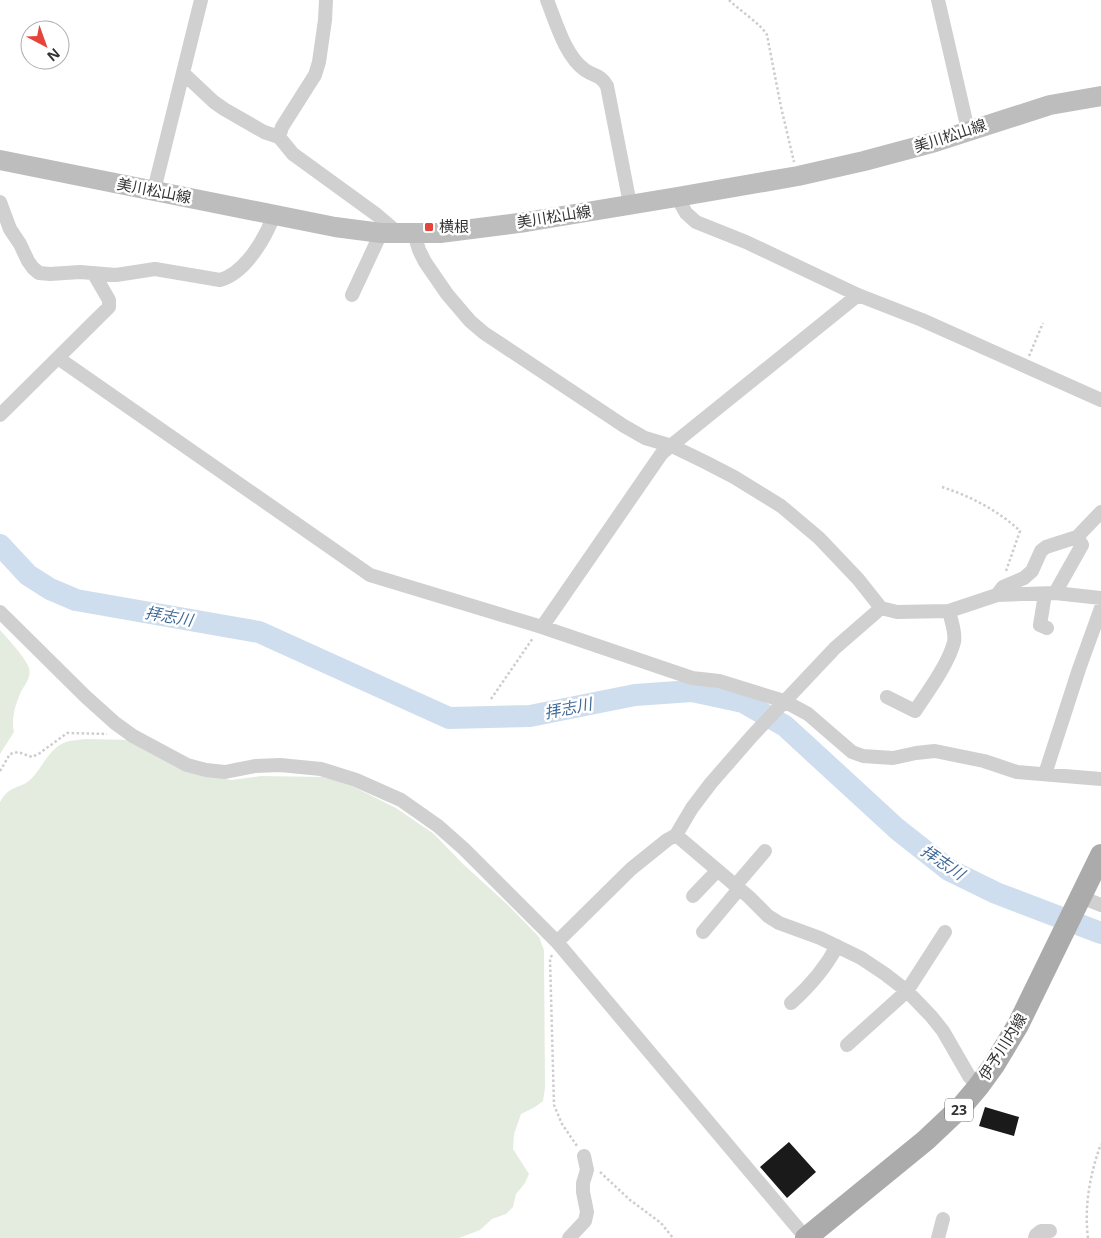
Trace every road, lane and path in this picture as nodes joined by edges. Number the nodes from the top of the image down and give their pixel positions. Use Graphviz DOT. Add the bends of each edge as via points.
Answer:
graph roads {
  1 [pos="201,0"];
  2 [pos="326,0"];
  3 [pos="547,0"];
  4 [pos="729,0"];
  5 [pos="938,0"];
  6 [pos="183,73"];
  7 [pos="1099,95"];
  8 [pos="968,130"];
  9 [pos="279,137"];
  10 [pos="0,160"];
  11 [pos="798,176"];
  12 [pos="154,190"];
  13 [pos="677,197"];
  14 [pos="0,202"];
  15 [pos="630,204"];
  16 [pos="274,215"];
  17 [pos="397,233"];
  18 [pos="94,274"];
  19 [pos="858,295"];
  20 [pos="352,296"];
  21 [pos="1043,323"];
  22 [pos="58,358"];
  23 [pos="1025,367"];
  24 [pos="1101,400"];
  25 [pos="0,414"];
  26 [pos="672,446"];
  27 [pos="942,487"];
  28 [pos="1101,512"];
  29 [pos="1077,538"];
  30 [pos="1000,591"];
  31 [pos="1050,594"];
  32 [pos="1101,598"];
  33 [pos="881,608"];
  34 [pos="1101,608"];
  35 [pos="949,611"];
  36 [pos="0,612"];
  37 [pos="542,627"];
  38 [pos="1047,628"];
  39 [pos="887,697"];
  40 [pos="491,699"];
  41 [pos="782,703"];
  42 [pos="133,736"];
  43 [pos="0,771"];
  44 [pos="1045,774"];
  45 [pos="1101,779"];
  46 [pos="676,835"];
  47 [pos="765,851"];
  48 [pos="1101,855"];
  49 [pos="717,871"];
  50 [pos="737,887"];
  51 [pos="693,896"];
  52 [pos="1086,902"];
  53 [pos="702,932"];
  54 [pos="945,932"];
  55 [pos="557,942"];
  56 [pos="837,946"];
  57 [pos="907,991"];
  58 [pos="791,1003"];
  59 [pos="846,1045"];
  60 [pos="978,1087"];
  61 [pos="1101,1144"];
  62 [pos="584,1156"];
  63 [pos="943,1219"];
  64 [pos="1050,1231"];
  65 [pos="569,1238"];
  66 [pos="673,1238"];
  67 [pos="806,1238"];
  68 [pos="938,1238"];
  69 [pos="1035,1238"];
  70 [pos="1088,1238"];
  1 -- 6 [label="street"];
  2 -- 9 [label="street" via="320,62"];
  3 -- 15 [label="street" via="566,47 585,70 603,78 607,86"];
  4 -- 11 [label="path" via="767,35"];
  5 -- 8 [label="street"];
  6 -- 9 [label="street" via="224,109"];
  6 -- 12 [label="street"];
  7 -- 8 [label="main road, 美川松山線" via="1043,107"];
  8 -- 11 [label="main road, 美川松山線" via="899,152"];
  9 -- 17 [label="street" via="293,154"];
  10 -- 12 [label="main road, 美川松山線"];
  11 -- 13 [label="main road, 美川松山線"];
  12 -- 16 [label="main road, 美川松山線"];
  13 -- 15 [label="main road, 美川松山線"];
  13 -- 19 [label="street" via="686,213 696,222"];
  14 -- 18 [label="street" via="10,229 39,273"];
  15 -- 17 [label="main road, 美川松山線" via="470,230"];
  16 -- 17 [label="main road, 美川松山線" via="335,227"];
  16 -- 18 [label="street" via="262,242 230,278 220,280 155,269 116,275"];
  17 -- 20 [label="street" via="358,279"];
  17 -- 26 [label="street" via="419,250 460,310 484,333 624,426 645,438"];
  18 -- 22 [label="street" via="110,300 109,307"];
  19 -- 23 [label="street"];
  19 -- 26 [label="street"];
  21 -- 23 [label="path"];
  22 -- 25 [label="street"];
  22 -- 37 [label="street" via="370,575"];
  23 -- 24 [label="street"];
  26 -- 33 [label="street" via="734,477 781,506 819,538"];
  26 -- 37 [label="street" via="662,453"];
  27 -- 30 [label="path" via="971,498 1020,531"];
  28 -- 29 [label="street"];
  29 -- 30 [label="street" via="1046,547 1032,571"];
  29 -- 31 [label="street" via="1082,546"];
  30 -- 31 [label="street"];
  30 -- 35 [label="street"];
  31 -- 32 [label="street"];
  31 -- 38 [label="street" via="1040,625"];
  33 -- 35 [label="street" via="898,612"];
  33 -- 41 [label="street" via="835,648"];
  34 -- 44 [label="street"];
  35 -- 39 [label="street" via="954,641 915,711"];
  36 -- 42 [label="street" via="86,697"];
  37 -- 40 [label="path"];
  37 -- 41 [label="street" via="692,678 719,681"];
  41 -- 44 [label="street" via="808,714 852,752 863,756 892,758 935,751 984,760 1017,772"];
  41 -- 46 [label="street" via="710,784"];
  42 -- 43 [label="path" via="67,733 32,757 18,752 10,754"];
  42 -- 55 [label="street" via="187,765 206,770 226,772 280,765 321,769 356,780 400,800 464,849"];
  44 -- 45 [label="street"];
  46 -- 49 [label="street"];
  46 -- 55 [label="street" via="631,869"];
  47 -- 50 [label="street"];
  48 -- 52 [label="main road, 伊予川内線 / 23"];
  49 -- 50 [label="street"];
  49 -- 51 [label="street"];
  50 -- 53 [label="street"];
  50 -- 56 [label="street" via="779,923"];
  52 -- 60 [label="main road, 伊予川内線 / 23" via="1060,939 1018,1025"];
  54 -- 57 [label="street"];
  55 -- 62 [label="path" via="550,959 554,1105 562,1124"];
  55 -- 67 [label="street"];
  56 -- 57 [label="street" via="861,958"];
  56 -- 58 [label="street" via="814,981"];
  57 -- 59 [label="street"];
  57 -- 60 [label="street" via="943,1031"];
  60 -- 67 [label="main road, 伊予川内線 / 23" via="926,1140"];
  61 -- 70 [label="path" via="1092,1168"];
  62 -- 65 [label="street" via="587,1170 582,1183 587,1212 585,1221"];
  62 -- 66 [label="path"];
  63 -- 68 [label="street"];
  64 -- 69 [label="street" via="1041,1231"];
}
